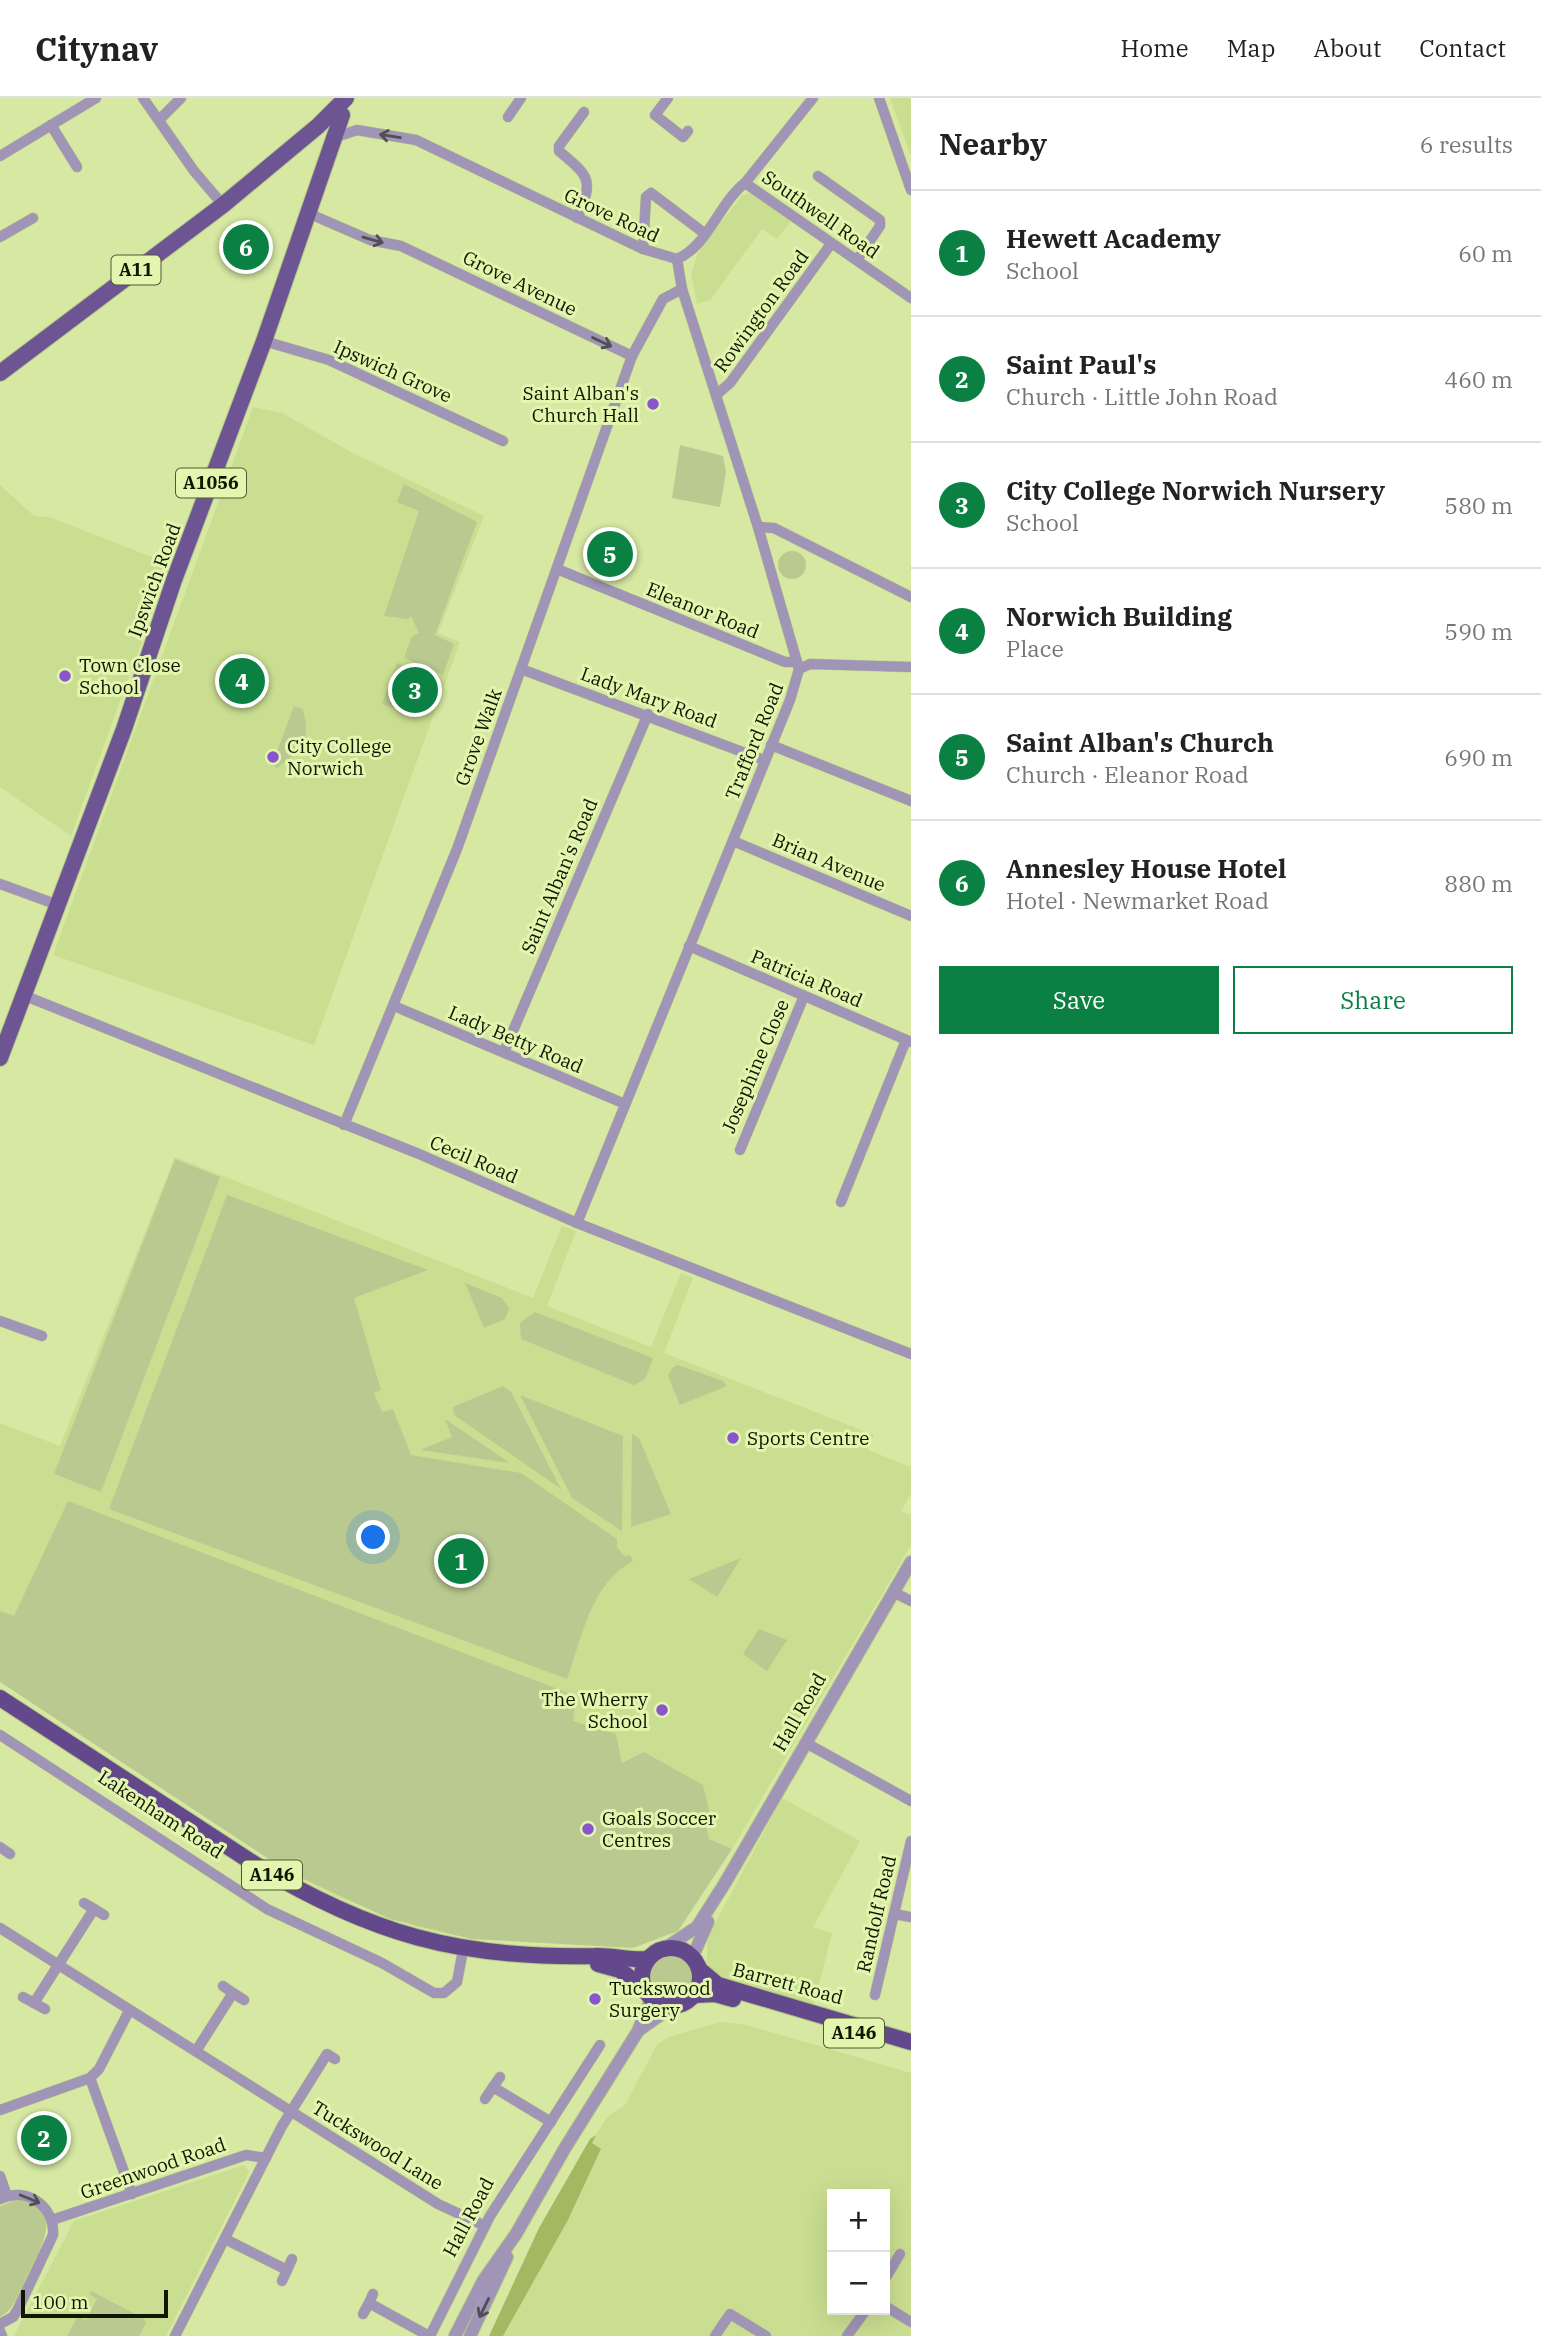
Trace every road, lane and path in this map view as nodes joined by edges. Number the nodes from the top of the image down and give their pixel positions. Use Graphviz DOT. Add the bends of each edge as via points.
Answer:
graph roads {
  1 [pos="96,98"];
  2 [pos="144,98"];
  3 [pos="181,98"];
  4 [pos="356,98"];
  5 [pos="521,98"];
  6 [pos="668,98"];
  7 [pos="813,98"];
  8 [pos="879,98"];
  9 [pos="341,103"];
  10 [pos="584,112"];
  11 [pos="508,117"];
  12 [pos="159,120"];
  13 [pos="51,125"];
  14 [pos="688,131"];
  15 [pos="335,137"];
  16 [pos="0,156"];
  17 [pos="77,167"];
  18 [pos="818,176"];
  19 [pos="745,183"];
  20 [pos="911,190"];
  21 [pos="222,205"];
  22 [pos="310,214"];
  23 [pos="33,218"];
  24 [pos="577,218"];
  25 [pos="704,233"];
  26 [pos="0,237"];
  27 [pos="831,244"];
  28 [pos="643,249"];
  29 [pos="677,259"];
  30 [pos="857,260"];
  31 [pos="682,289"];
  32 [pos="911,298"];
  33 [pos="264,341"];
  34 [pos="632,356"];
  35 [pos="0,373"];
  36 [pos="716,395"];
  37 [pos="503,441"];
  38 [pos="758,527"];
  39 [pos="557,569"];
  40 [pos="911,597"];
  41 [pos="798,665"];
  42 [pos="911,667"];
  43 [pos="521,668"];
  44 [pos="648,714"];
  45 [pos="771,745"];
  46 [pos="764,760"];
  47 [pos="911,802"];
  48 [pos="733,841"];
  49 [pos="0,884"];
  50 [pos="58,905"];
  51 [pos="911,916"];
  52 [pos="689,946"];
  53 [pos="23,995"];
  54 [pos="804,996"];
  55 [pos="394,1006"];
  56 [pos="908,1041"];
  57 [pos="504,1052"];
  58 [pos="0,1058"];
  59 [pos="625,1104"];
  60 [pos="344,1125"];
  61 [pos="740,1150"];
  62 [pos="841,1202"];
  63 [pos="577,1223"];
  64 [pos="0,1321"];
  65 [pos="42,1336"];
  66 [pos="911,1354"];
  67 [pos="911,1562"];
  68 [pos="893,1592"];
  69 [pos="911,1601"];
  70 [pos="0,1698"];
  71 [pos="0,1735"];
  72 [pos="806,1743"];
  73 [pos="911,1801"];
  74 [pos="911,1841"];
  75 [pos="0,1847"];
  76 [pos="10,1854"];
  77 [pos="725,1883"];
  78 [pos="84,1903"];
  79 [pos="94,1909"];
  80 [pos="894,1914"];
  81 [pos="104,1916"];
  82 [pos="911,1917"];
  83 [pos="0,1928"];
  84 [pos="463,1950"];
  85 [pos="655,1954"];
  86 [pos="580,1958"];
  87 [pos="695,1963"];
  88 [pos="59,1965"];
  89 [pos="223,1986"];
  90 [pos="233,1993"];
  91 [pos="648,1994"];
  92 [pos="694,1994"];
  93 [pos="876,1995"];
  94 [pos="23,1997"];
  95 [pos="244,2000"];
  96 [pos="34,2003"];
  97 [pos="673,2006"];
  98 [pos="45,2009"];
  99 [pos="129,2011"];
  100 [pos="638,2031"];
  101 [pos="911,2043"];
  102 [pos="600,2045"];
  103 [pos="196,2051"];
  104 [pos="327,2054"];
  105 [pos="500,2077"];
  106 [pos="90,2078"];
  107 [pos="493,2087"];
  108 [pos="485,2099"];
  109 [pos="0,2110"];
  110 [pos="290,2111"];
  111 [pos="551,2122"];
  112 [pos="266,2158"];
  113 [pos="0,2176"];
  114 [pos="132,2194"];
  115 [pos="3,2198"];
  116 [pos="52,2220"];
  117 [pos="485,2226"];
  118 [pos="516,2234"];
  119 [pos="225,2239"];
  120 [pos="900,2254"];
  121 [pos="292,2259"];
  122 [pos="890,2263"];
  123 [pos="287,2270"];
  124 [pos="282,2281"];
  125 [pos="890,2309"];
  126 [pos="363,2314"];
  127 [pos="862,2315"];
  128 [pos="911,2322"];
  129 [pos="0,2324"];
  130 [pos="0,2330"];
  131 [pos="2,2336"];
  132 [pos="175,2336"];
  133 [pos="429,2336"];
  134 [pos="455,2336"];
  135 [pos="470,2336"];
  136 [pos="715,2336"];
  137 [pos="766,2336"];
  138 [pos="847,2336"];
  1 -- 13 [label="street"];
  2 -- 12 [label="street"];
  3 -- 12 [label="street"];
  4 -- 9 [label="main road, A1056" via="351,109"];
  5 -- 11 [label="street"];
  6 -- 14 [label="street" via="655,115 683,137"];
  7 -- 19 [label="street, Grove Road"];
  8 -- 20 [label="street"];
  9 -- 15 [label="main road, Ipswich Road / A1056"];
  9 -- 21 [label="main road, A11"];
  10 -- 24 [label="street" via="559,146 588,181"];
  12 -- 21 [label="street"];
  13 -- 16 [label="street"];
  13 -- 17 [label="street"];
  15 -- 22 [label="main road, Ipswich Road / A1056"];
  24 -- 15 [label="street, Grove Road, one-way" via="416,140 356,130"];
  18 -- 30 [label="street" via="880,220"];
  19 -- 25 [label="street, Grove Road"];
  19 -- 27 [label="street, Southwell Road"];
  21 -- 35 [label="main road, A11"];
  22 -- 33 [label="main road, Ipswich Road / A1056"];
  22 -- 34 [label="street, Grove Avenue, one-way" via="370,240 401,246"];
  23 -- 26 [label="street"];
  24 -- 28 [label="street, Grove Road"];
  25 -- 28 [label="street" via="651,193 646,197"];
  25 -- 29 [label="street, Grove Road" via="689,253"];
  27 -- 30 [label="street, Southwell Road"];
  27 -- 36 [label="street, Rowington Road" via="730,383"];
  28 -- 29 [label="street, Grove Road"];
  29 -- 31 [label="street, Trafford Road"];
  30 -- 32 [label="street, Southwell Road"];
  31 -- 34 [label="street" via="663,299"];
  31 -- 36 [label="street, Trafford Road"];
  33 -- 37 [label="street, Ipswich Grove" via="329,360"];
  33 -- 50 [label="main road, Ipswich Road / A1056"];
  34 -- 39 [label="street, Grove Walk"];
  36 -- 38 [label="street, Trafford Road"];
  38 -- 40 [label="street" via="774,528"];
  38 -- 41 [label="street, Trafford Road"];
  39 -- 41 [label="street, Eleanor Road"];
  39 -- 43 [label="street, Grove Walk"];
  41 -- 42 [label="street, Eleanor Road"];
  41 -- 45 [label="street, Trafford Road"];
  43 -- 44 [label="street, Lady Mary Road"];
  43 -- 55 [label="street, Grove Walk" via="457,849"];
  44 -- 46 [label="street, Lady Mary Road"];
  44 -- 57 [label="street, Saint Alban's Road"];
  45 -- 46 [label="street, Trafford Road"];
  45 -- 47 [label="street"];
  46 -- 48 [label="street, Trafford Road"];
  48 -- 51 [label="street, Brian Avenue"];
  48 -- 52 [label="street, Trafford Road"];
  49 -- 50 [label="street"];
  50 -- 53 [label="main road, Ipswich Road / A1056"];
  52 -- 54 [label="street, Patricia Road"];
  52 -- 59 [label="street, Trafford Road"];
  53 -- 58 [label="main road, Ipswich Road / A1056"];
  53 -- 60 [label="street, Cecil Road"];
  54 -- 56 [label="street, Patricia Road"];
  54 -- 61 [label="street, Josephine Close"];
  55 -- 57 [label="street, Lady Betty Road"];
  55 -- 60 [label="street, Grove Walk"];
  56 -- 62 [label="street"];
  57 -- 59 [label="street, Lady Betty Road"];
  59 -- 63 [label="street, Trafford Road"];
  60 -- 63 [label="street, Cecil Road"];
  63 -- 66 [label="street, Cecil Road"];
  64 -- 65 [label="street"];
  67 -- 68 [label="street, Hall Road"];
  68 -- 69 [label="street"];
  68 -- 72 [label="street, Hall Road"];
  70 -- 84 [label="highway, Lakenham Road / A146" via="292,1887 404,1936"];
  71 -- 84 [label="street, Lakenham Road" via="267,1909 383,1963 434,1993 452,1989 457,1982"];
  72 -- 73 [label="street"];
  72 -- 77 [label="street, Hall Road"];
  74 -- 80 [label="street, Randolf Road"];
  75 -- 76 [label="street"];
  77 -- 85 [label="street, Hall Road" via="697,1927"];
  77 -- 87 [label="street, Hall Road"];
  78 -- 79 [label="street"];
  79 -- 81 [label="street"];
  79 -- 88 [label="street"];
  80 -- 82 [label="street"];
  80 -- 93 [label="street, Randolf Road"];
  83 -- 88 [label="street, Tuckswood Lane"];
  84 -- 86 [label="highway, Lakenham Road / A146"];
  85 -- 86 [label="highway, Lakenham Road / A146"];
  85 -- 87 [label="highway, A146" via="673,1948"];
  85 -- 91 [label="highway" via="642,1975"];
  86 -- 91 [label="highway, Lakenham Road / A146" via="620,1970"];
  87 -- 92 [label="highway, Hall Road" via="699,1983"];
  87 -- 101 [label="highway, Barrett Road / A146" via="718,1985"];
  88 -- 96 [label="street"];
  88 -- 99 [label="street, Tuckswood Lane"];
  89 -- 90 [label="street"];
  90 -- 95 [label="street"];
  90 -- 103 [label="street"];
  91 -- 97 [label="highway, A146"];
  91 -- 100 [label="street"];
  92 -- 97 [label="highway"];
  92 -- 101 [label="highway, Barrett Road / A146" via="728,1997 853,2033"];
  94 -- 96 [label="street"];
  96 -- 98 [label="street"];
  97 -- 100 [label="street"];
  99 -- 103 [label="street, Tuckswood Lane"];
  99 -- 106 [label="street"];
  100 -- 118 [label="street"];
  102 -- 111 [label="street, Hall Road"];
  103 -- 110 [label="street, Tuckswood Lane"];
  104 -- 110 [label="street, Tuckswood Lane"];
  105 -- 107 [label="street"];
  106 -- 109 [label="street"];
  106 -- 114 [label="street"];
  107 -- 108 [label="street"];
  107 -- 111 [label="street"];
  110 -- 112 [label="street"];
  110 -- 117 [label="street, Tuckswood Lane" via="438,2204"];
  111 -- 117 [label="street, Hall Road"];
  112 -- 114 [label="street, Greenwood Road" via="246,2155"];
  112 -- 119 [label="street"];
  113 -- 115 [label="street"];
  114 -- 116 [label="street, Greenwood Road"];
  115 -- 116 [label="street, one-way" via="20,2195 34,2199 45,2206"];
  116 -- 129 [label="street" via="53,2235 34,2275 13,2317"];
  117 -- 133 [label="street, Hall Road"];
  118 -- 134 [label="street"];
  118 -- 135 [label="street, one-way"];
  119 -- 123 [label="street"];
  119 -- 132 [label="street"];
  120 -- 122 [label="street"];
  121 -- 123 [label="street"];
  123 -- 124 [label="street"];
  125 -- 128 [label="street"];
  126 -- 133 [label="street, Hall Road" via="371,2299"];
  127 -- 138 [label="street"];
  130 -- 131 [label="street"];
  136 -- 137 [label="street" via="730,2314"];
}
